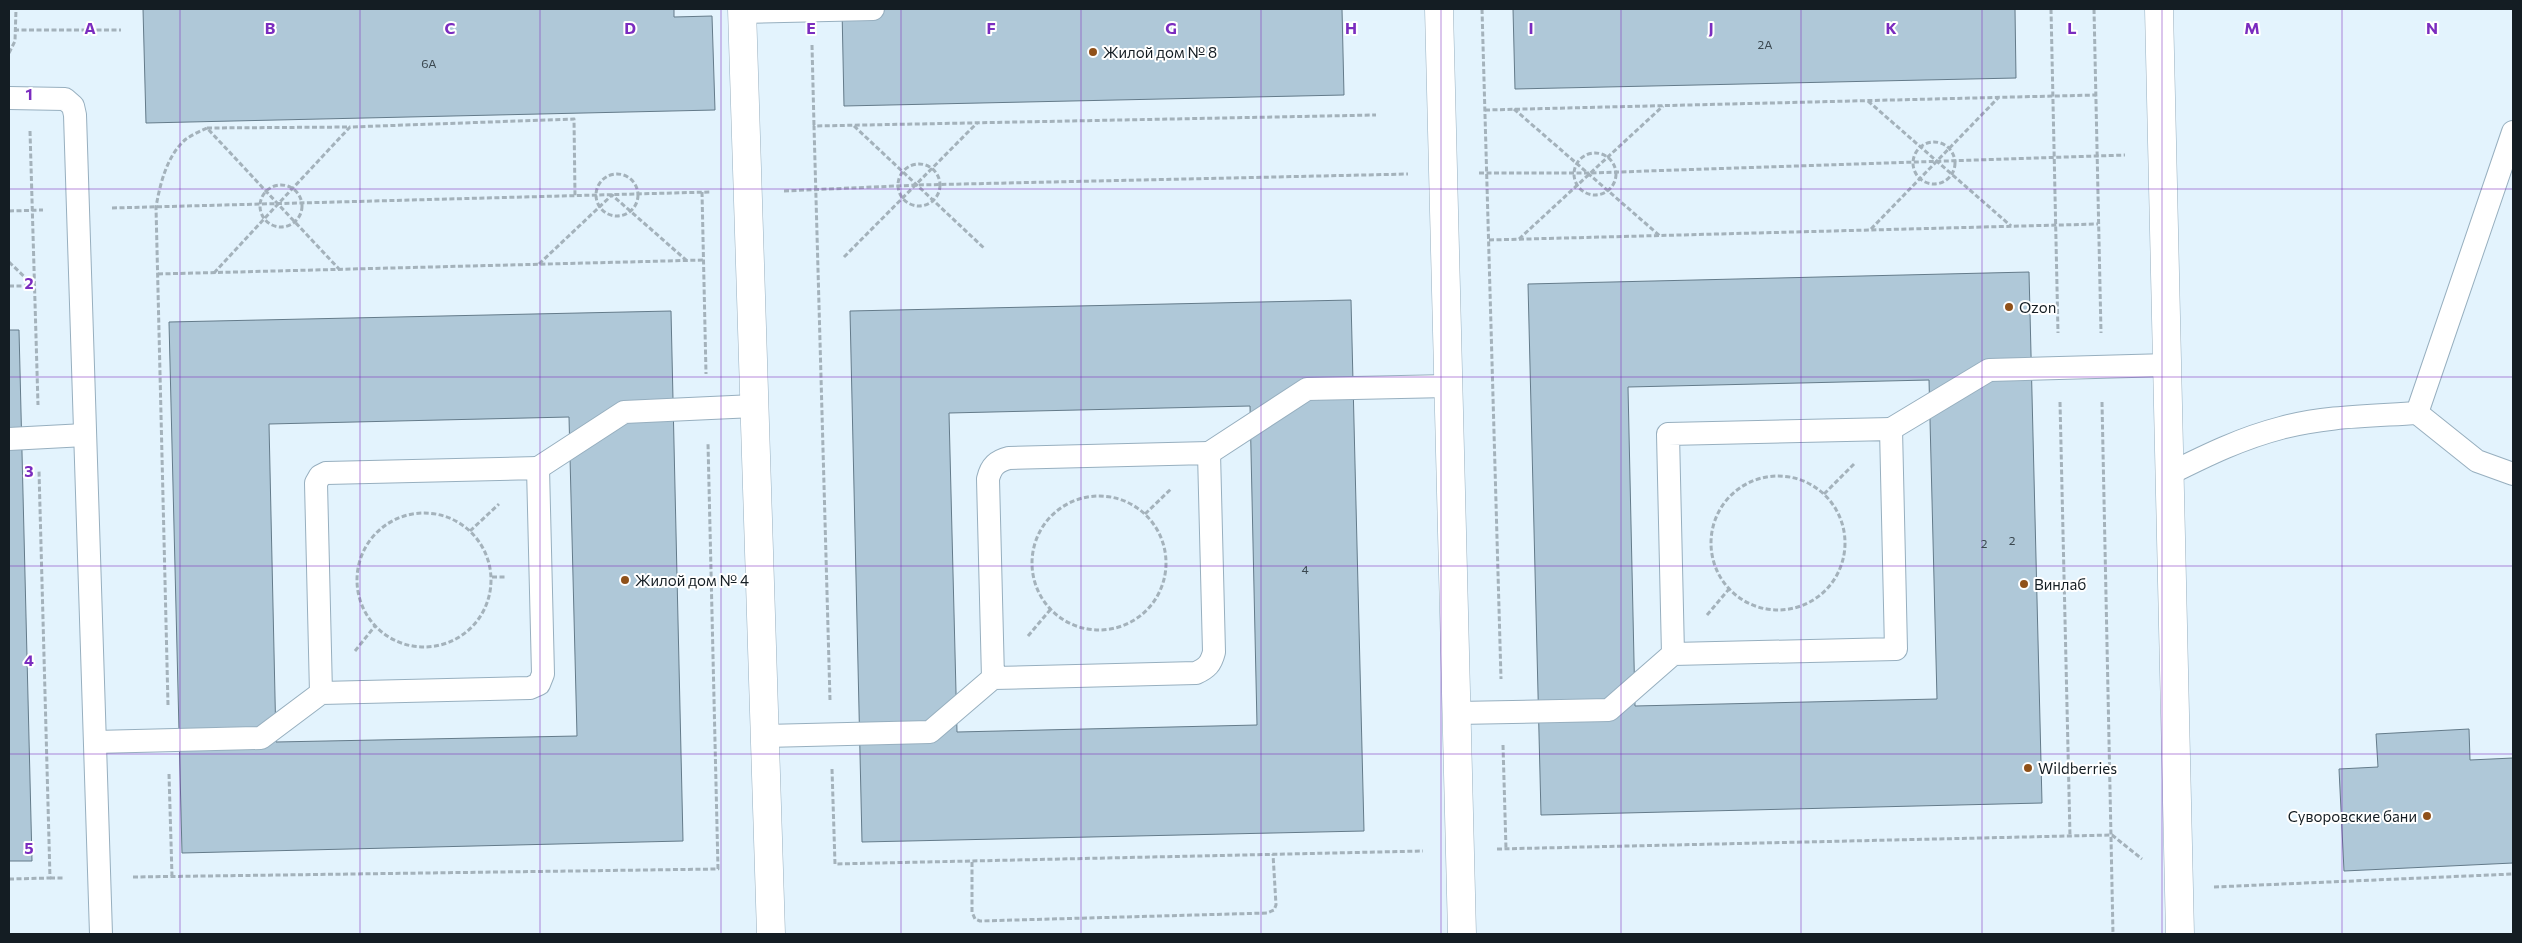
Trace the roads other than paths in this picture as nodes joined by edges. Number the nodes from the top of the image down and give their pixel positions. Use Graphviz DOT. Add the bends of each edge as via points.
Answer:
graph roads {
  1 [pos="873,9"];
  2 [pos="1439,9"];
  3 [pos="2159,9"];
  4 [pos="742,10"];
  5 [pos="19,98"];
  6 [pos="2513,132"];
  7 [pos="2168,365"];
  8 [pos="1448,386"];
  9 [pos="754,406"];
  10 [pos="2417,413"];
  11 [pos="1891,429"];
  12 [pos="85,435"];
  13 [pos="9,439"];
  14 [pos="1209,453"];
  15 [pos="538,468"];
  16 [pos="2171,473"];
  17 [pos="2513,474"];
  18 [pos="1673,654"];
  19 [pos="992,678"];
  20 [pos="321,693"];
  21 [pos="1457,714"];
  22 [pos="765,736"];
  23 [pos="95,742"];
  24 [pos="101,934"];
  25 [pos="771,934"];
  26 [pos="1462,934"];
  27 [pos="2180,934"];
  1 -- 4 [label="lane"];
  2 -- 8 [label="street"];
  3 -- 7 [label="street"];
  4 -- 9 [label="street"];
  5 -- 12 [label="lane" via="57,97 73,106"];
  6 -- 10 [label="lane"];
  7 -- 11 [label="lane" via="1988,370"];
  7 -- 16 [label="street"];
  8 -- 14 [label="lane" via="1307,389"];
  8 -- 21 [label="street"];
  9 -- 15 [label="lane" via="624,412"];
  9 -- 22 [label="street"];
  10 -- 16 [label="lane" via="2282,427 2231,443"];
  10 -- 17 [label="lane" via="2477,462"];
  11 -- 18 [label="lane" via="1896,649"];
  11 -- 18 [label="lane" via="1668,434"];
  12 -- 13 [label="lane"];
  12 -- 23 [label="lane"];
  14 -- 19 [label="lane" via="1009,458 998,461 990,469"];
  14 -- 19 [label="lane" via="1214,652 1211,663 1196,673"];
  15 -- 20 [label="lane" via="543,674 539,684 530,688"];
  15 -- 20 [label="lane" via="326,473 320,476 316,482"];
  16 -- 27 [label="street"];
  18 -- 21 [label="lane" via="1609,710"];
  19 -- 22 [label="lane" via="930,732"];
  20 -- 23 [label="lane" via="261,738"];
  21 -- 26 [label="street"];
  22 -- 25 [label="street"];
  23 -- 24 [label="lane"];
}
